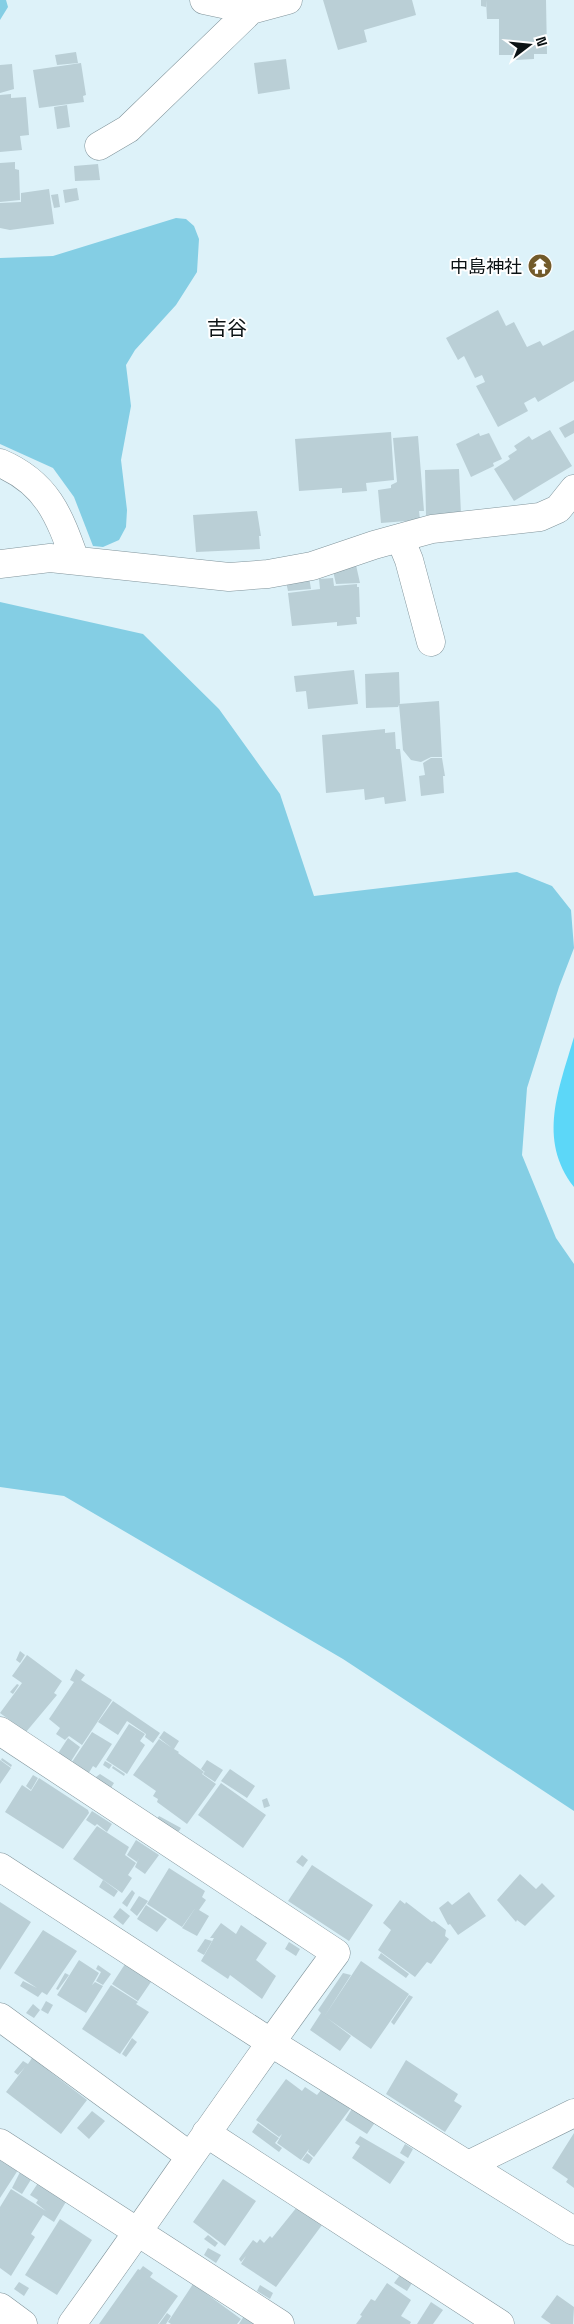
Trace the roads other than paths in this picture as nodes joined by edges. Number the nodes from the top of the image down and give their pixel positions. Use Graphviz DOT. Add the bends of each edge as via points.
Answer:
graph roads {
  1 [pos="204,0"];
  2 [pos="268,4"];
  3 [pos="99,146"];
  4 [pos="0,463"];
  5 [pos="574,489"];
  6 [pos="400,538"];
  7 [pos="75,560"];
  8 [pos="0,564"];
  9 [pos="431,642"];
  10 [pos="0,1732"];
  11 [pos="0,1867"];
  12 [pos="0,2017"];
  13 [pos="270,2042"];
  14 [pos="574,2113"];
  15 [pos="206,2133"];
  16 [pos="0,2143"];
  17 [pos="190,2156"];
  18 [pos="468,2165"];
  19 [pos="574,2231"];
  20 [pos="138,2232"];
  21 [pos="0,2307"];
  22 [pos="24,2324"];
  23 [pos="72,2324"];
  24 [pos="280,2324"];
  25 [pos="500,2324"];
  1 -- 2 [label="street"];
  2 -- 3 [label="street" via="128,130"];
  4 -- 7 [label="street" via="39,487 56,509"];
  5 -- 6 [label="street" via="558,509 540,517 432,529"];
  6 -- 7 [label="street" via="312,566 229,577"];
  6 -- 9 [label="street"];
  7 -- 8 [label="street" via="50,558"];
  10 -- 13 [label="street" via="336,1953"];
  11 -- 13 [label="street"];
  12 -- 17 [label="street"];
  13 -- 15 [label="street"];
  13 -- 18 [label="street"];
  14 -- 18 [label="street"];
  15 -- 17 [label="street"];
  15 -- 25 [label="street"];
  16 -- 20 [label="street"];
  17 -- 20 [label="street"];
  18 -- 19 [label="street"];
  20 -- 23 [label="street"];
  20 -- 24 [label="street"];
  21 -- 22 [label="street"];
}
